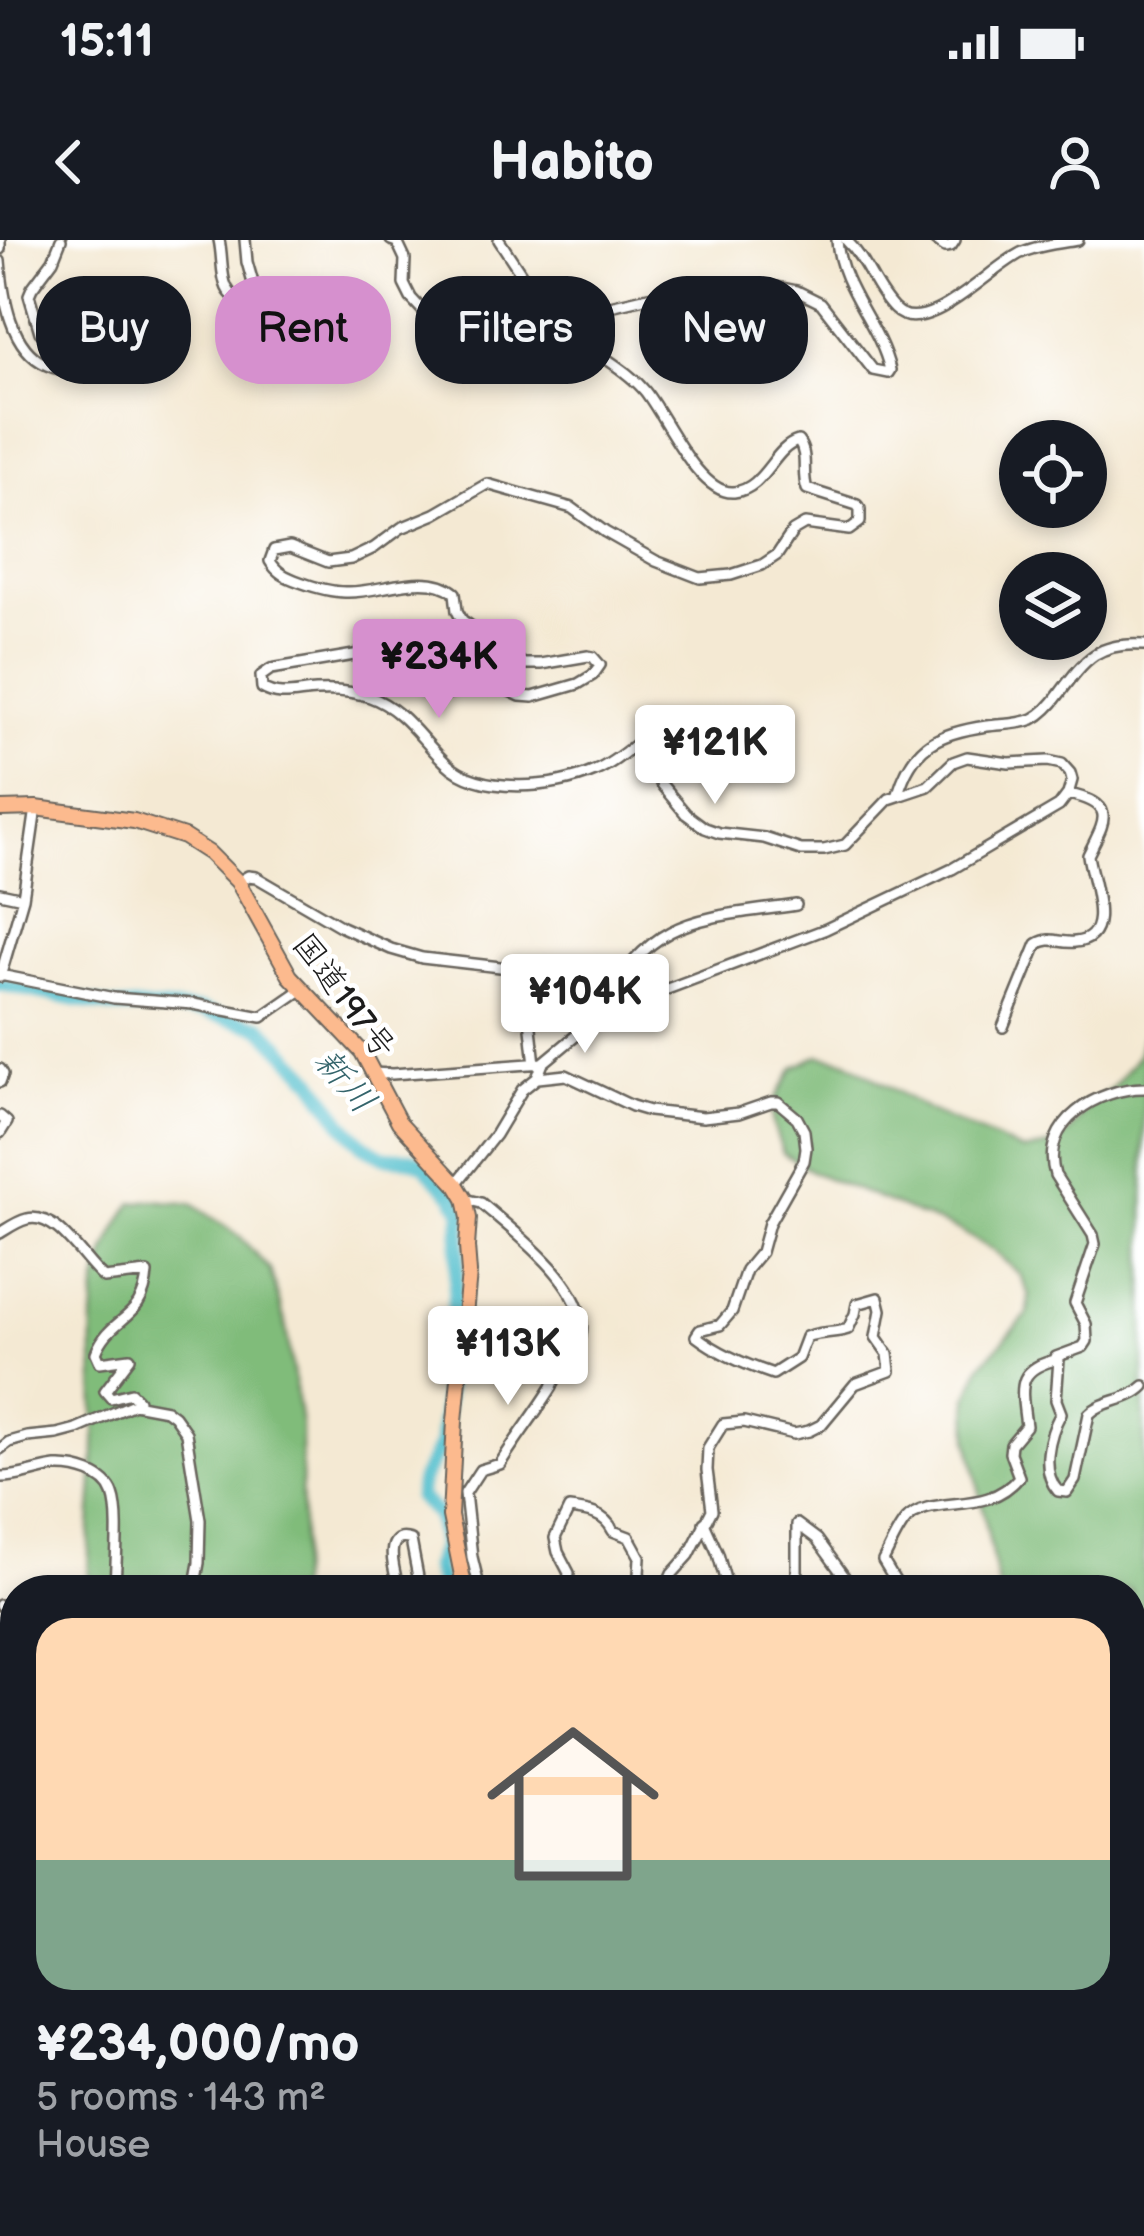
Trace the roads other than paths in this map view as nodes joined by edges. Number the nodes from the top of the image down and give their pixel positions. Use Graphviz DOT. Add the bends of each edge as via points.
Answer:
graph roads {
  1 [pos="61,240"];
  2 [pos="219,240"];
  3 [pos="245,240"];
  4 [pos="392,240"];
  5 [pos="499,240"];
  6 [pos="841,240"];
  7 [pos="935,240"];
  8 [pos="955,240"];
  9 [pos="1078,240"];
  10 [pos="0,261"];
  11 [pos="523,276"];
  12 [pos="415,302"];
  13 [pos="615,305"];
  14 [pos="615,365"];
  15 [pos="1144,645"];
  16 [pos="898,794"];
  17 [pos="1068,794"];
  18 [pos="36,808"];
  19 [pos="0,809"];
  20 [pos="238,882"];
  21 [pos="0,893"];
  22 [pos="23,898"];
  23 [pos="796,905"];
  24 [pos="525,974"];
  25 [pos="0,975"];
  26 [pos="301,990"];
  27 [pos="600,1014"];
  28 [pos="1003,1027"];
  29 [pos="539,1064"];
  30 [pos="0,1069"];
  31 [pos="372,1073"];
  32 [pos="537,1078"];
  33 [pos="0,1082"];
  34 [pos="1144,1088"];
  35 [pos="0,1116"];
  36 [pos="0,1132"];
  37 [pos="456,1184"];
  38 [pos="465,1199"];
  39 [pos="0,1233"];
  40 [pos="1059,1359"];
  41 [pos="1144,1386"];
  42 [pos="134,1404"];
  43 [pos="0,1448"];
  44 [pos="0,1477"];
  45 [pos="704,1523"];
  46 [pos="115,1575"];
  47 [pos="196,1575"];
  48 [pos="396,1575"];
  49 [pos="419,1575"];
  50 [pos="462,1575"];
  51 [pos="476,1575"];
  52 [pos="568,1575"];
  53 [pos="640,1575"];
  54 [pos="672,1575"];
  55 [pos="724,1575"];
  56 [pos="798,1575"];
  57 [pos="843,1575"];
  58 [pos="891,1575"];
  1 -- 10 [label="street" via="29,296 40,332 76,373 48,365 23,345"];
  2 -- 3 [label="street" via="226,288 248,302 255,290"];
  4 -- 12 [label="street"];
  5 -- 11 [label="street"];
  6 -- 9 [label="street" via="861,255 896,311 912,317 944,308 1021,253"];
  6 -- 13 [label="street" via="841,265 874,325 888,373 873,370 821,303 787,288 720,284"];
  7 -- 8 [label="street" via="945,247"];
  14 -- 16 [label="street" via="721,489 741,491 798,441 807,489 857,506 860,522 849,530 805,524 762,565 700,578 656,561 572,508 480,485 351,559 328,562 285,547 270,561 285,576 343,592 448,587 463,620 512,657 531,664 593,657 600,664 593,676 533,698 499,686 446,695 400,661 359,653 271,669 261,676 262,688 379,701 457,772 492,784 571,779 648,739 658,747 661,784 705,828 802,850 851,841"];
  15 -- 16 [label="street" via="1101,650 1036,717 934,739 908,764"];
  16 -- 17 [label="street" via="975,757 1062,764 1070,773"];
  17 -- 27 [label="street" via="952,869 826,928"];
  17 -- 28 [label="street" via="1102,812 1088,855 1097,928 1077,942 1037,944"];
  18 -- 19 [label="highway, 国道197号"];
  18 -- 20 [label="highway, 国道197号" via="158,827 209,854"];
  18 -- 22 [label="street"];
  20 -- 24 [label="street" via="256,877 406,955"];
  20 -- 26 [label="highway, 国道197号"];
  21 -- 22 [label="street"];
  22 -- 25 [label="street"];
  23 -- 27 [label="street" via="668,931 639,953"];
  24 -- 27 [label="street"];
  24 -- 29 [label="street"];
  25 -- 26 [label="street" via="262,1017"];
  26 -- 31 [label="highway, 国道197号" via="362,1052"];
  27 -- 29 [label="street"];
  29 -- 31 [label="street"];
  29 -- 32 [label="street"];
  30 -- 33 [label="street"];
  31 -- 37 [label="highway, 国道197号" via="399,1122"];
  32 -- 37 [label="street"];
  32 -- 45 [label="street" via="566,1075 649,1111 703,1117 778,1102 797,1118 804,1160 732,1311 696,1336 711,1347 773,1375 798,1358 806,1337 848,1329 856,1304 878,1298 876,1337 890,1371 854,1384 809,1431 723,1424 708,1448 712,1510"];
  34 -- 40 [label="street" via="1081,1107 1053,1147 1055,1175 1095,1244 1076,1303 1088,1341"];
  35 -- 36 [label="street" via="7,1122"];
  37 -- 38 [label="highway, 国道197号"];
  38 -- 50 [label="highway, 国道197号" via="469,1273 450,1516"];
  38 -- 51 [label="street" via="481,1203 557,1271 580,1314 582,1337 500,1464 480,1470 465,1493"];
  39 -- 42 [label="street" via="44,1220 104,1278 147,1273 141,1301 96,1353 106,1364 130,1358 105,1391 110,1398 131,1394"];
  40 -- 41 [label="street" via="1061,1413 1051,1430 1048,1471 1058,1491 1075,1480 1089,1414"];
  40 -- 58 [label="street" via="1035,1364 1024,1378 1026,1426 1011,1444 1019,1477 1009,1490 915,1513 883,1561"];
  42 -- 43 [label="street"];
  42 -- 47 [label="street" via="166,1410 185,1433 201,1534"];
  44 -- 46 [label="street" via="55,1467 101,1478 115,1504"];
  45 -- 54 [label="street"];
  45 -- 55 [label="street"];
  48 -- 49 [label="street" via="395,1542 406,1537"];
  52 -- 53 [label="street" via="555,1538 568,1509 590,1512 629,1537"];
  56 -- 57 [label="street" via="796,1524"];
}
